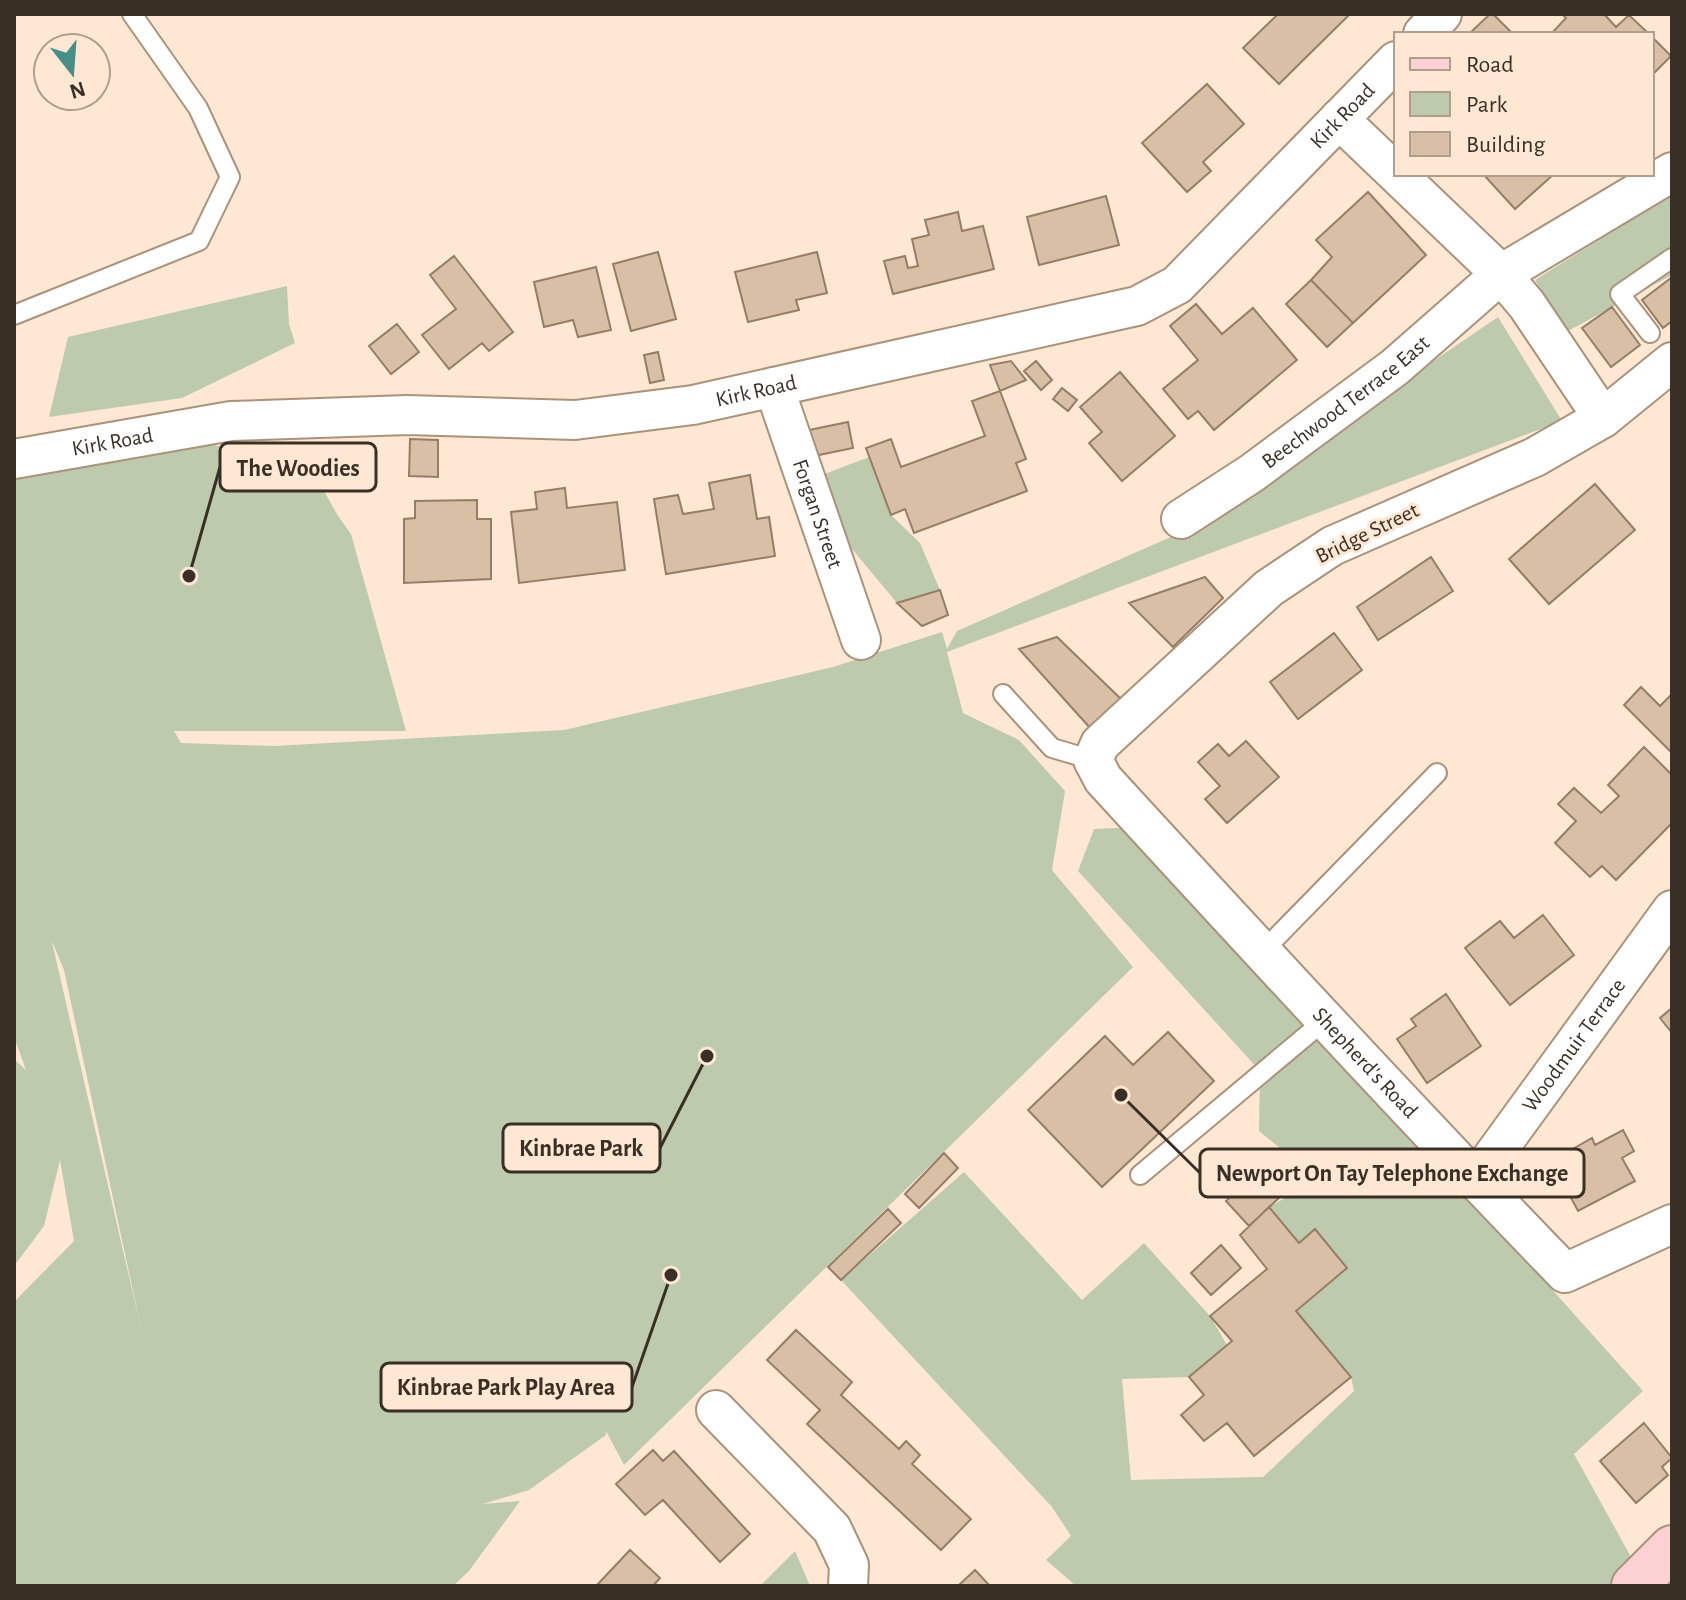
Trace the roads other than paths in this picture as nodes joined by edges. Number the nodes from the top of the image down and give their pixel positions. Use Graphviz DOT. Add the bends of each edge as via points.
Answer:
graph roads {
  1 [pos="132,14"];
  2 [pos="1442,14"];
  3 [pos="1425,32"];
  4 [pos="1394,63"];
  5 [pos="1339,119"];
  6 [pos="1394,172"];
  7 [pos="1672,172"];
  8 [pos="1399,176"];
  9 [pos="1672,258"];
  10 [pos="1501,274"];
  11 [pos="14,315"];
  12 [pos="1661,348"];
  13 [pos="774,387"];
  14 [pos="1603,418"];
  15 [pos="14,459"];
  16 [pos="1181,519"];
  17 [pos="861,640"];
  18 [pos="1003,694"];
  19 [pos="1093,760"];
  20 [pos="1437,773"];
  21 [pos="1672,910"];
  22 [pos="1262,952"];
  23 [pos="1325,1020"];
  24 [pos="1140,1175"];
  25 [pos="1475,1181"];
  26 [pos="1672,1224"];
  27 [pos="716,1410"];
  28 [pos="1672,1548"];
  29 [pos="848,1586"];
  30 [pos="1634,1586"];
  1 -- 11 [label="lane" via="198,108 230,177 199,241"];
  2 -- 3 [label="street"];
  4 -- 5 [label="street, Kirk Road"];
  5 -- 6 [label="street"];
  5 -- 13 [label="street, Kirk Road" via="1177,285 1137,306"];
  7 -- 10 [label="street, Beechwood Terrace East"];
  8 -- 10 [label="street"];
  9 -- 12 [label="lane" via="1620,294"];
  10 -- 14 [label="street"];
  10 -- 16 [label="street, Beechwood Terrace East" via="1395,367"];
  12 -- 14 [label="street, Bridge Street"];
  13 -- 15 [label="street, Kirk Road" via="693,405 575,420 407,415 231,421"];
  13 -- 17 [label="street, Forgan Street"];
  14 -- 19 [label="street, Bridge Street" via="1535,457 1332,546 1269,588 1100,744"];
  18 -- 19 [label="lane" via="1052,748"];
  19 -- 22 [label="street, Shepherd's Road" via="1103,779"];
  20 -- 22 [label="lane"];
  21 -- 25 [label="street, Woodmuir Terrace"];
  22 -- 23 [label="street, Shepherd's Road"];
  23 -- 24 [label="lane"];
  23 -- 25 [label="street, Shepherd's Road"];
  25 -- 26 [label="street, Shepherd's Road" via="1565,1273"];
  27 -- 29 [label="street" via="832,1529 849,1565"];
  28 -- 30 [label="main road"];
}
